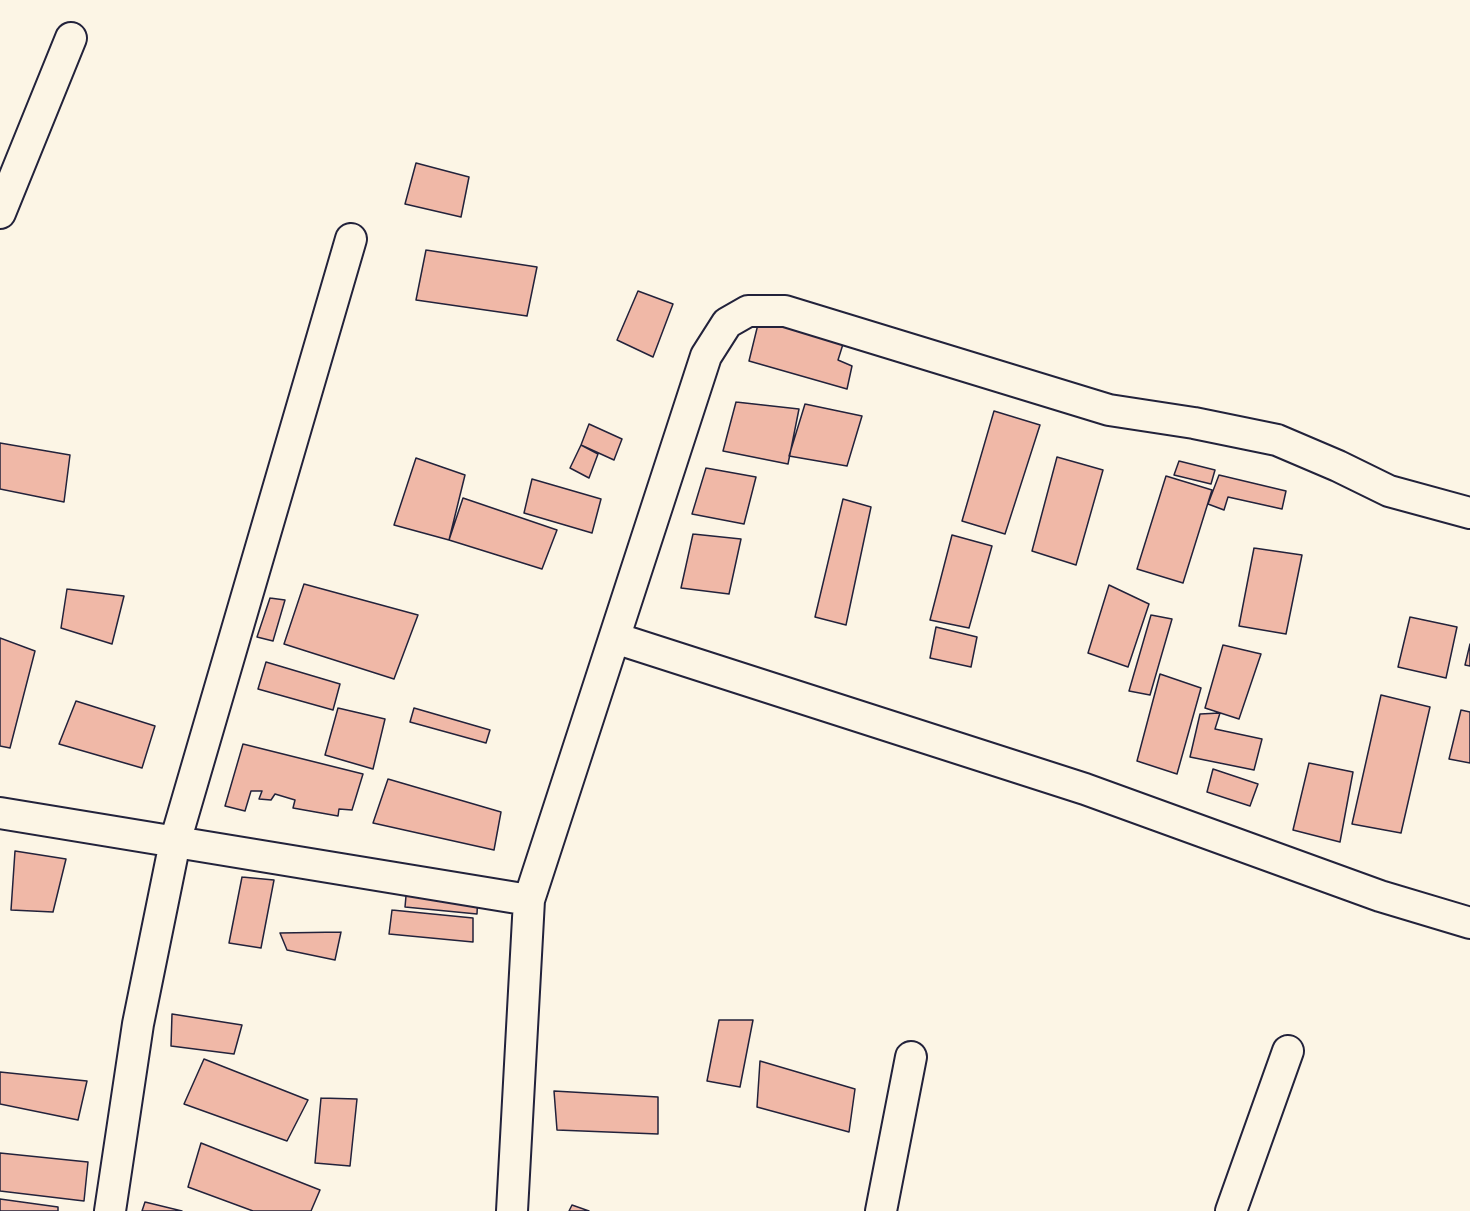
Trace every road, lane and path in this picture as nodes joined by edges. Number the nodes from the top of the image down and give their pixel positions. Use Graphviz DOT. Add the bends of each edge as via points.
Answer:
graph roads {
  1 [pos="71,38"];
  2 [pos="0,213"];
  3 [pos="351,239"];
  4 [pos="1470,513"];
  5 [pos="615,638"];
  6 [pos="0,813"];
  7 [pos="175,842"];
  8 [pos="529,900"];
  9 [pos="1470,922"];
  10 [pos="1288,1051"];
  11 [pos="911,1057"];
  12 [pos="110,1211"];
  13 [pos="512,1211"];
  14 [pos="881,1211"];
  15 [pos="1231,1211"];
  1 -- 2 [label="street"];
  3 -- 7 [label="street"];
  4 -- 5 [label="street" via="1389,491 1278,440 1110,411 785,311 748,311 727,323 706,356"];
  5 -- 8 [label="street"];
  5 -- 9 [label="street" via="1085,789 1380,896"];
  6 -- 7 [label="street"];
  7 -- 8 [label="street"];
  7 -- 12 [label="street" via="138,1024"];
  8 -- 13 [label="street"];
  10 -- 15 [label="street"];
  11 -- 14 [label="street"];
}
